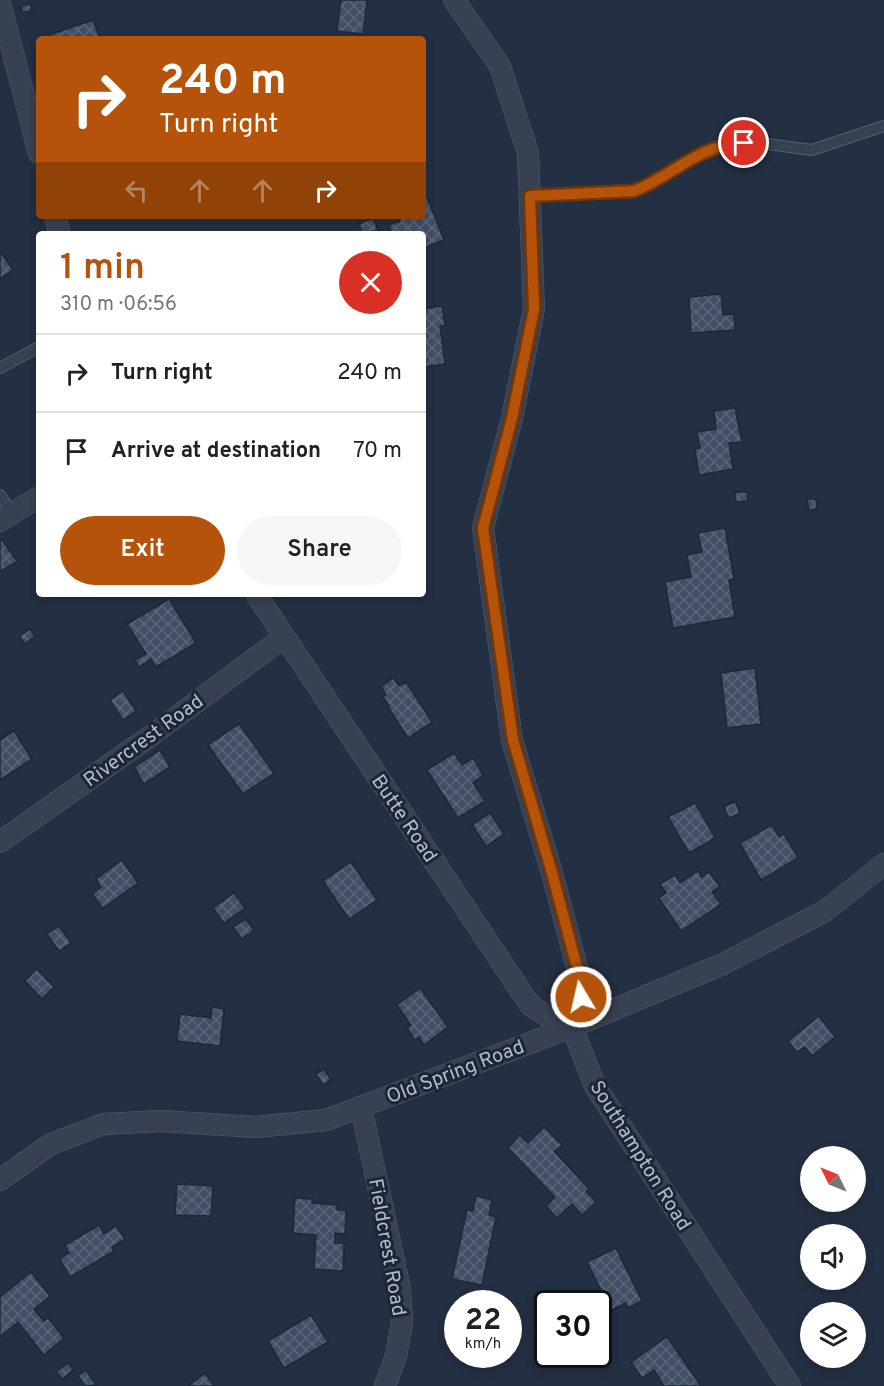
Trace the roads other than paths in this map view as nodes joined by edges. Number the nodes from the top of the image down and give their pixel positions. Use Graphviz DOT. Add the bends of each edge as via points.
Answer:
graph roads {
  1 [pos="454,0"];
  2 [pos="0,3"];
  3 [pos="884,126"];
  4 [pos="36,141"];
  5 [pos="530,196"];
  6 [pos="36,349"];
  7 [pos="0,368"];
  8 [pos="0,495"];
  9 [pos="36,499"];
  10 [pos="6,517"];
  11 [pos="258,597"];
  12 [pos="284,637"];
  13 [pos="0,842"];
  14 [pos="884,864"];
  15 [pos="570,1028"];
  16 [pos="361,1107"];
  17 [pos="0,1180"];
  18 [pos="385,1386"];
  19 [pos="790,1386"];
  1 -- 5 [label="street" via="500,66 528,153"];
  2 -- 4 [label="street"];
  3 -- 5 [label="lane" via="812,150 760,143 728,144 704,151 634,191"];
  5 -- 15 [label="street" via="534,309 512,418 483,528 513,740 580,979 581,997"];
  6 -- 7 [label="lane"];
  8 -- 10 [label="lane"];
  9 -- 10 [label="street"];
  11 -- 12 [label="street, Butte Road"];
  12 -- 13 [label="street, Rivercrest Road"];
  12 -- 15 [label="street, Butte Road" via="530,1005"];
  14 -- 15 [label="street, Old Spring Road" via="814,917 723,964"];
  15 -- 16 [label="street, Old Spring Road"];
  15 -- 19 [label="street, Southampton Road" via="595,1086"];
  16 -- 17 [label="street, Old Spring Road" via="326,1120 256,1127 161,1121 104,1124 51,1144"];
  16 -- 18 [label="street, Fieldcrest Road" via="400,1289 402,1322"];
}
